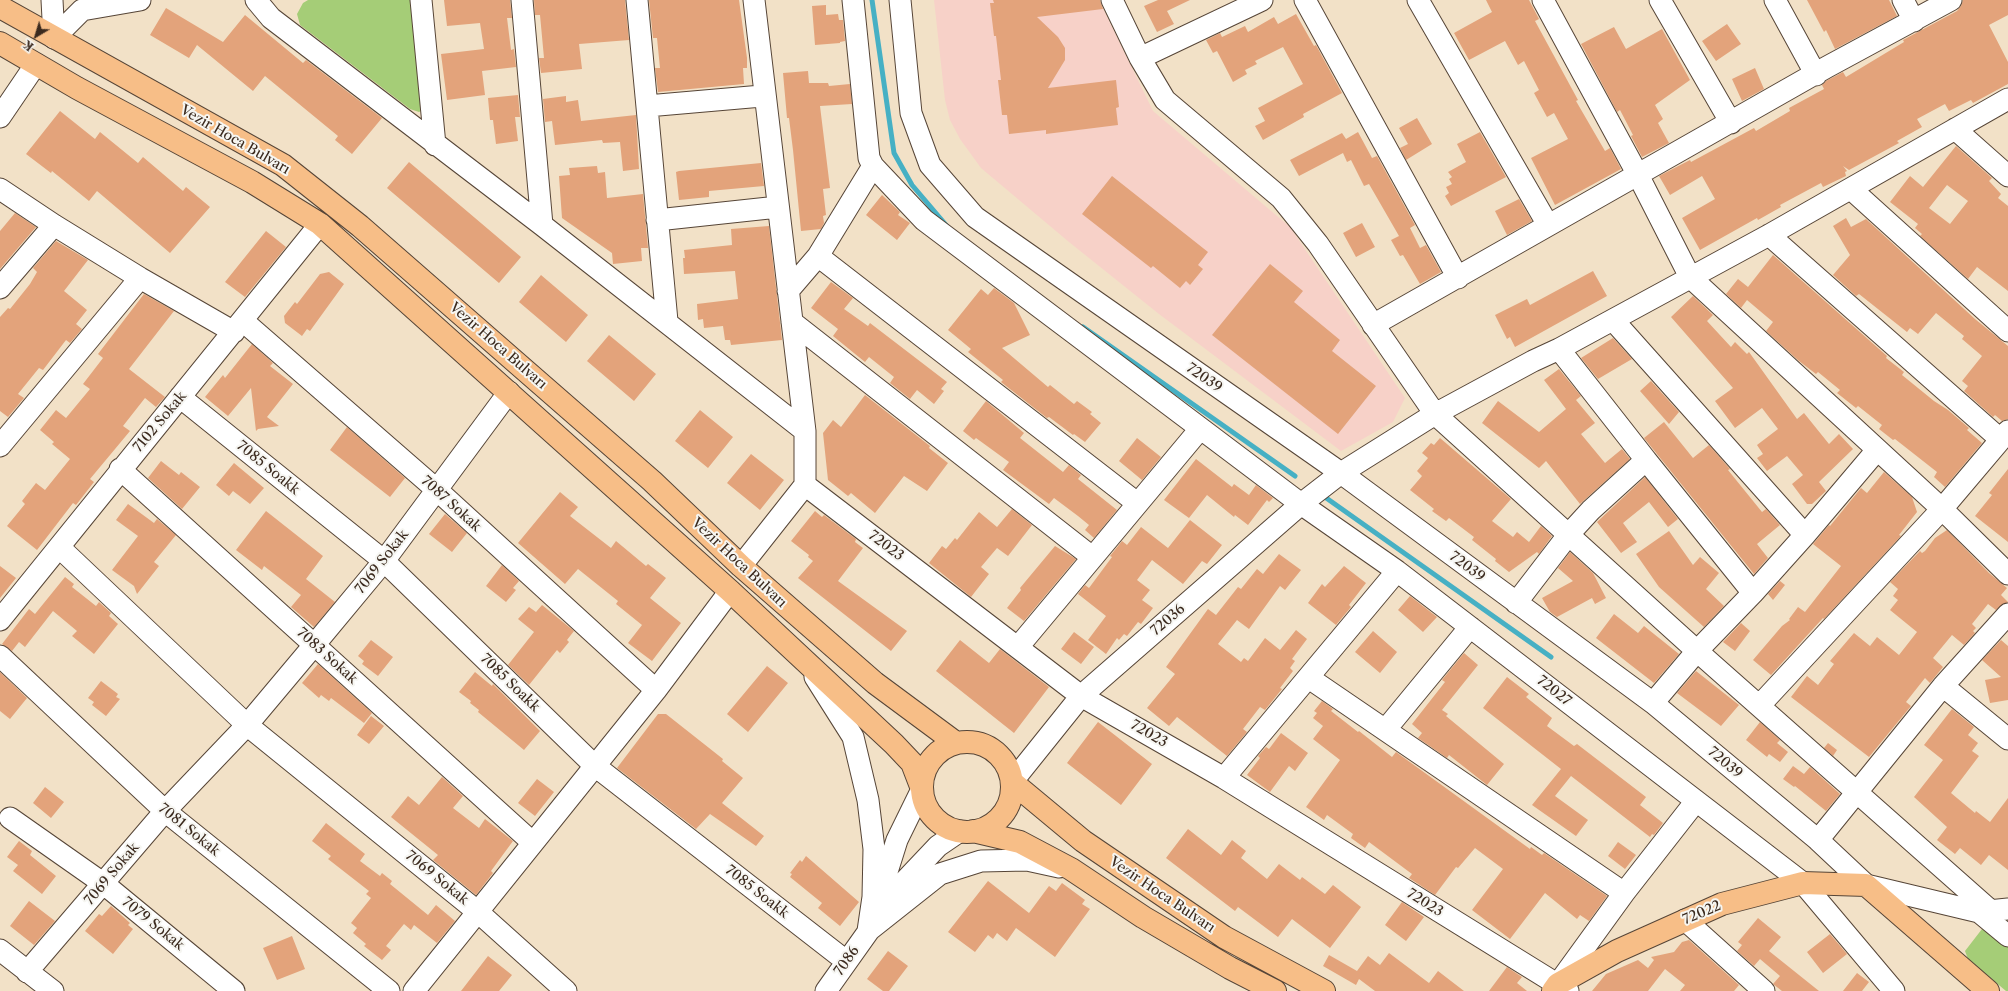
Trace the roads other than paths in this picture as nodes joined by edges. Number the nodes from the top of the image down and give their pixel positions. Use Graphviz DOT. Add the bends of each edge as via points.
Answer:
graph roads {
  1 [pos="52,0"];
  2 [pos="140,0"];
  3 [pos="256,0"];
  4 [pos="421,0"];
  5 [pos="522,0"];
  6 [pos="637,0"];
  7 [pos="754,0"];
  8 [pos="853,0"];
  9 [pos="900,0"];
  10 [pos="1112,0"];
  11 [pos="1262,0"];
  12 [pos="1305,0"];
  13 [pos="1418,0"];
  14 [pos="1543,0"];
  15 [pos="1660,0"];
  16 [pos="1775,0"];
  17 [pos="1903,0"];
  18 [pos="1951,0"];
  19 [pos="0,7"];
  20 [pos="1914,20"];
  21 [pos="54,38"];
  22 [pos="0,43"];
  23 [pos="1140,58"];
  24 [pos="36,64"];
  25 [pos="1816,75"];
  26 [pos="762,96"];
  27 [pos="2008,99"];
  28 [pos="647,106"];
  29 [pos="0,117"];
  30 [pos="1731,123"];
  31 [pos="1955,129"];
  32 [pos="435,144"];
  33 [pos="873,166"];
  34 [pos="1638,175"];
  35 [pos="2008,176"];
  36 [pos="0,189"];
  37 [pos="1851,189"];
  38 [pos="778,207"];
  39 [pos="657,220"];
  40 [pos="320,224"];
  41 [pos="542,225"];
  42 [pos="1548,225"];
  43 [pos="54,226"];
  44 [pos="1769,235"];
  45 [pos="818,256"];
  46 [pos="1690,277"];
  47 [pos="140,278"];
  48 [pos="1458,278"];
  49 [pos="0,288"];
  50 [pos="788,291"];
  51 [pos="1613,320"];
  52 [pos="667,321"];
  53 [pos="792,322"];
  54 [pos="1373,325"];
  55 [pos="239,327"];
  56 [pos="2008,331"];
  57 [pos="1559,349"];
  58 [pos="509,392"];
  59 [pos="180,397"];
  60 [pos="1435,414"];
  61 [pos="1200,428"];
  62 [pos="805,431"];
  63 [pos="2004,435"];
  64 [pos="0,446"];
  65 [pos="1877,450"];
  66 [pos="1646,460"];
  67 [pos="120,469"];
  68 [pos="1341,473"];
  69 [pos="805,485"];
  70 [pos="437,490"];
  71 [pos="1137,503"];
  72 [pos="1301,504"];
  73 [pos="1942,509"];
  74 [pos="1569,534"];
  75 [pos="1805,535"];
  76 [pos="60,548"];
  77 [pos="1092,558"];
  78 [pos="384,561"];
  79 [pos="741,566"];
  80 [pos="1397,571"];
  81 [pos="2008,574"];
  82 [pos="730,591"];
  83 [pos="1753,593"];
  84 [pos="1516,603"];
  85 [pos="2008,614"];
  86 [pos="0,620"];
  87 [pos="1470,627"];
  88 [pos="315,644"];
  89 [pos="1018,647"];
  90 [pos="1697,651"];
  91 [pos="0,656"];
  92 [pos="804,660"];
  93 [pos="1309,678"];
  94 [pos="1943,686"];
  95 [pos="656,690"];
  96 [pos="1081,696"];
  97 [pos="1653,704"];
  98 [pos="1760,705"];
  99 [pos="247,725"];
  100 [pos="1386,729"];
  101 [pos="2008,739"];
  102 [pos="956,743"];
  103 [pos="595,766"];
  104 [pos="1224,778"];
  105 [pos="1012,782"];
  106 [pos="922,789"];
  107 [pos="1858,792"];
  108 [pos="1696,801"];
  109 [pos="165,811"];
  110 [pos="10,818"];
  111 [pos="966,831"];
  112 [pos="1818,840"];
  113 [pos="533,843"];
  114 [pos="1071,869"];
  115 [pos="1803,883"];
  116 [pos="104,884"];
  117 [pos="1866,885"];
  118 [pos="1624,893"];
  119 [pos="1993,911"];
  120 [pos="478,912"];
  121 [pos="1685,920"];
  122 [pos="868,930"];
  123 [pos="2008,936"];
  124 [pos="0,950"];
  125 [pos="846,961"];
  126 [pos="28,972"];
  127 [pos="1560,989"];
  128 [pos="1888,989"];
  129 [pos="53,991"];
  130 [pos="234,991"];
  131 [pos="389,991"];
  132 [pos="414,991"];
  133 [pos="566,991"];
  134 [pos="826,991"];
  135 [pos="1275,991"];
  136 [pos="1324,991"];
  137 [pos="1764,991"];
  138 [pos="1988,991"];
  1 -- 21 [label="street"];
  2 -- 21 [label="street" via="82,10"];
  3 -- 32 [label="street" via="271,18"];
  4 -- 32 [label="street"];
  5 -- 41 [label="street"];
  6 -- 28 [label="street"];
  7 -- 38 [label="street"];
  8 -- 33 [label="street" via="869,158"];
  9 -- 68 [label="street, 72039" via="911,114 930,165 974,217"];
  10 -- 23 [label="street"];
  11 -- 23 [label="street"];
  12 -- 48 [label="street"];
  13 -- 42 [label="street"];
  14 -- 34 [label="street"];
  15 -- 30 [label="street"];
  16 -- 25 [label="street"];
  17 -- 20 [label="street"];
  18 -- 20 [label="street"];
  19 -- 21 [label="main road, Vezir Hoca Bulvarı"];
  20 -- 25 [label="street"];
  21 -- 79 [label="main road, Vezir Hoca Bulvarı" via="283,165 360,226 523,368 652,481"];
  22 -- 24 [label="main road, Vezir Hoca Bulvarı"];
  23 -- 54 [label="street" via="1165,100 1281,198 1318,244"];
  24 -- 29 [label="street"];
  24 -- 40 [label="main road, Vezir Hoca Bulvarı" via="252,182"];
  25 -- 30 [label="street"];
  26 -- 28 [label="street"];
  27 -- 31 [label="street, 72036"];
  28 -- 39 [label="street"];
  30 -- 34 [label="street"];
  31 -- 35 [label="street"];
  31 -- 37 [label="street, 72036"];
  32 -- 41 [label="street"];
  33 -- 45 [label="street"];
  33 -- 61 [label="street, 72027" via="924,220"];
  34 -- 42 [label="street"];
  34 -- 46 [label="street"];
  36 -- 43 [label="street, 7087 Sokak"];
  37 -- 44 [label="street, 72036"];
  37 -- 56 [label="street"];
  38 -- 39 [label="street"];
  38 -- 50 [label="street"];
  39 -- 52 [label="street"];
  40 -- 55 [label="street, 7102 Sokak"];
  40 -- 58 [label="main road, Vezir Hoca Bulvarı"];
  41 -- 52 [label="street"];
  42 -- 48 [label="street"];
  43 -- 47 [label="street, 7087 Sokak"];
  43 -- 49 [label="street"];
  44 -- 46 [label="street, 72036"];
  44 -- 63 [label="street"];
  45 -- 50 [label="street"];
  45 -- 71 [label="street"];
  46 -- 51 [label="street, 72036"];
  46 -- 65 [label="street"];
  47 -- 55 [label="street, 7087 Sokak"];
  47 -- 64 [label="street"];
  48 -- 54 [label="street"];
  50 -- 53 [label="street"];
  51 -- 57 [label="street, 72036"];
  51 -- 75 [label="street"];
  52 -- 62 [label="street"];
  53 -- 62 [label="street"];
  53 -- 77 [label="street"];
  54 -- 60 [label="street"];
  55 -- 59 [label="street, 7102 Sokak"];
  55 -- 70 [label="street, 7087 Sokak"];
  57 -- 60 [label="street, 72036"];
  57 -- 66 [label="street"];
  58 -- 70 [label="street, 7069 Sokak"];
  58 -- 82 [label="main road, Vezir Hoca Bulvarı"];
  59 -- 67 [label="street, 7102 Sokak"];
  59 -- 78 [label="street, 7085 Soakk"];
  60 -- 68 [label="street, 72036"];
  60 -- 74 [label="street"];
  61 -- 71 [label="street"];
  61 -- 72 [label="street, 72027"];
  62 -- 69 [label="street"];
  63 -- 73 [label="street"];
  65 -- 73 [label="street"];
  65 -- 75 [label="street"];
  66 -- 74 [label="street" via="1591,510"];
  66 -- 83 [label="street"];
  67 -- 76 [label="street, 7102 Sokak"];
  67 -- 88 [label="street, 7083 Sokak"];
  68 -- 72 [label="street, 72036"];
  68 -- 84 [label="street, 72039"];
  69 -- 79 [label="street"];
  69 -- 89 [label="street, 72023"];
  70 -- 78 [label="street, 7069 Sokak"];
  70 -- 95 [label="street, 7087 Sokak"];
  71 -- 77 [label="street"];
  72 -- 80 [label="street, 72027"];
  72 -- 96 [label="street, 72036"];
  73 -- 81 [label="street"];
  73 -- 98 [label="street"];
  74 -- 84 [label="street"];
  74 -- 90 [label="street"];
  75 -- 83 [label="street"];
  76 -- 86 [label="street, 7102 Sokak"];
  76 -- 99 [label="street, 7069 Sokak"];
  77 -- 89 [label="street"];
  78 -- 88 [label="street, 7069 Sokak"];
  78 -- 103 [label="street, 7085 Soakk"];
  79 -- 102 [label="main road, Vezir Hoca Bulvarı" via="875,683"];
  80 -- 87 [label="street, 72027"];
  80 -- 93 [label="street"];
  82 -- 92 [label="main road, Vezir Hoca Bulvarı"];
  82 -- 95 [label="street"];
  83 -- 90 [label="street"];
  84 -- 97 [label="street, 72039"];
  85 -- 94 [label="street"];
  87 -- 100 [label="street"];
  87 -- 108 [label="street, 72027"];
  88 -- 99 [label="street, 7069 Sokak"];
  88 -- 113 [label="street, 7083 Sokak"];
  89 -- 96 [label="street, 72023"];
  90 -- 97 [label="street"];
  90 -- 98 [label="street"];
  91 -- 109 [label="street, 7081 Sokak"];
  92 -- 106 [label="main road, Vezir Hoca Bulvarı" via="912,763"];
  92 -- 122 [label="street" via="853,737 868,800 874,849 873,897"];
  93 -- 100 [label="street"];
  93 -- 104 [label="street"];
  94 -- 101 [label="street"];
  94 -- 107 [label="street"];
  95 -- 103 [label="street"];
  96 -- 104 [label="street, 72023"];
  96 -- 105 [label="street, 72036"];
  97 -- 112 [label="street, 72039"];
  98 -- 107 [label="street"];
  99 -- 109 [label="street, 7069 Sokak"];
  99 -- 120 [label="street, 7069 Sokak"];
  100 -- 118 [label="street"];
  102 -- 105 [label="main road" via="971,742 986,746 999,754 1008,767"];
  102 -- 106 [label="main road" via="942,749 930,760 924,774"];
  103 -- 113 [label="street"];
  103 -- 125 [label="street, 7085 Soakk"];
  104 -- 127 [label="street, 72023"];
  105 -- 111 [label="main road" via="1011,796 998,820 986,827"];
  105 -- 136 [label="main road, Vezir Hoca Bulvarı" via="1083,841 1224,937"];
  106 -- 111 [label="main road" via="926,804 934,817 946,827"];
  106 -- 122 [label="street" via="897,840"];
  107 -- 112 [label="street"];
  107 -- 119 [label="street"];
  108 -- 115 [label="street, 72027"];
  108 -- 118 [label="street"];
  109 -- 116 [label="street, 7069 Sokak"];
  109 -- 131 [label="street, 7081 Sokak"];
  110 -- 116 [label="street, 7079 Sokak"];
  111 -- 114 [label="main road, Vezir Hoca Bulvarı" via="1020,842"];
  111 -- 122 [label="street, 7086" via="938,846 902,884"];
  112 -- 117 [label="street, 72039"];
  113 -- 120 [label="street"];
  114 -- 122 [label="street" via="1027,860 981,861 940,874"];
  114 -- 135 [label="main road, Vezir Hoca Bulvarı" via="1230,968"];
  115 -- 117 [label="main road, 72022"];
  115 -- 121 [label="main road, 72022" via="1722,904"];
  115 -- 128 [label="street, 72027"];
  116 -- 126 [label="street, 7069 Sokak"];
  116 -- 130 [label="street, 7079 Sokak"];
  117 -- 119 [label="street"];
  117 -- 138 [label="main road, 72039"];
  118 -- 127 [label="street"];
  119 -- 123 [label="street"];
  120 -- 132 [label="street"];
  120 -- 133 [label="street, 7069 Sokak"];
  121 -- 127 [label="main road, 72022" via="1617,951"];
  121 -- 137 [label="street"];
  122 -- 125 [label="street, 7086"];
  124 -- 126 [label="street"];
  125 -- 134 [label="street, 7086"];
  126 -- 129 [label="street"];
}
